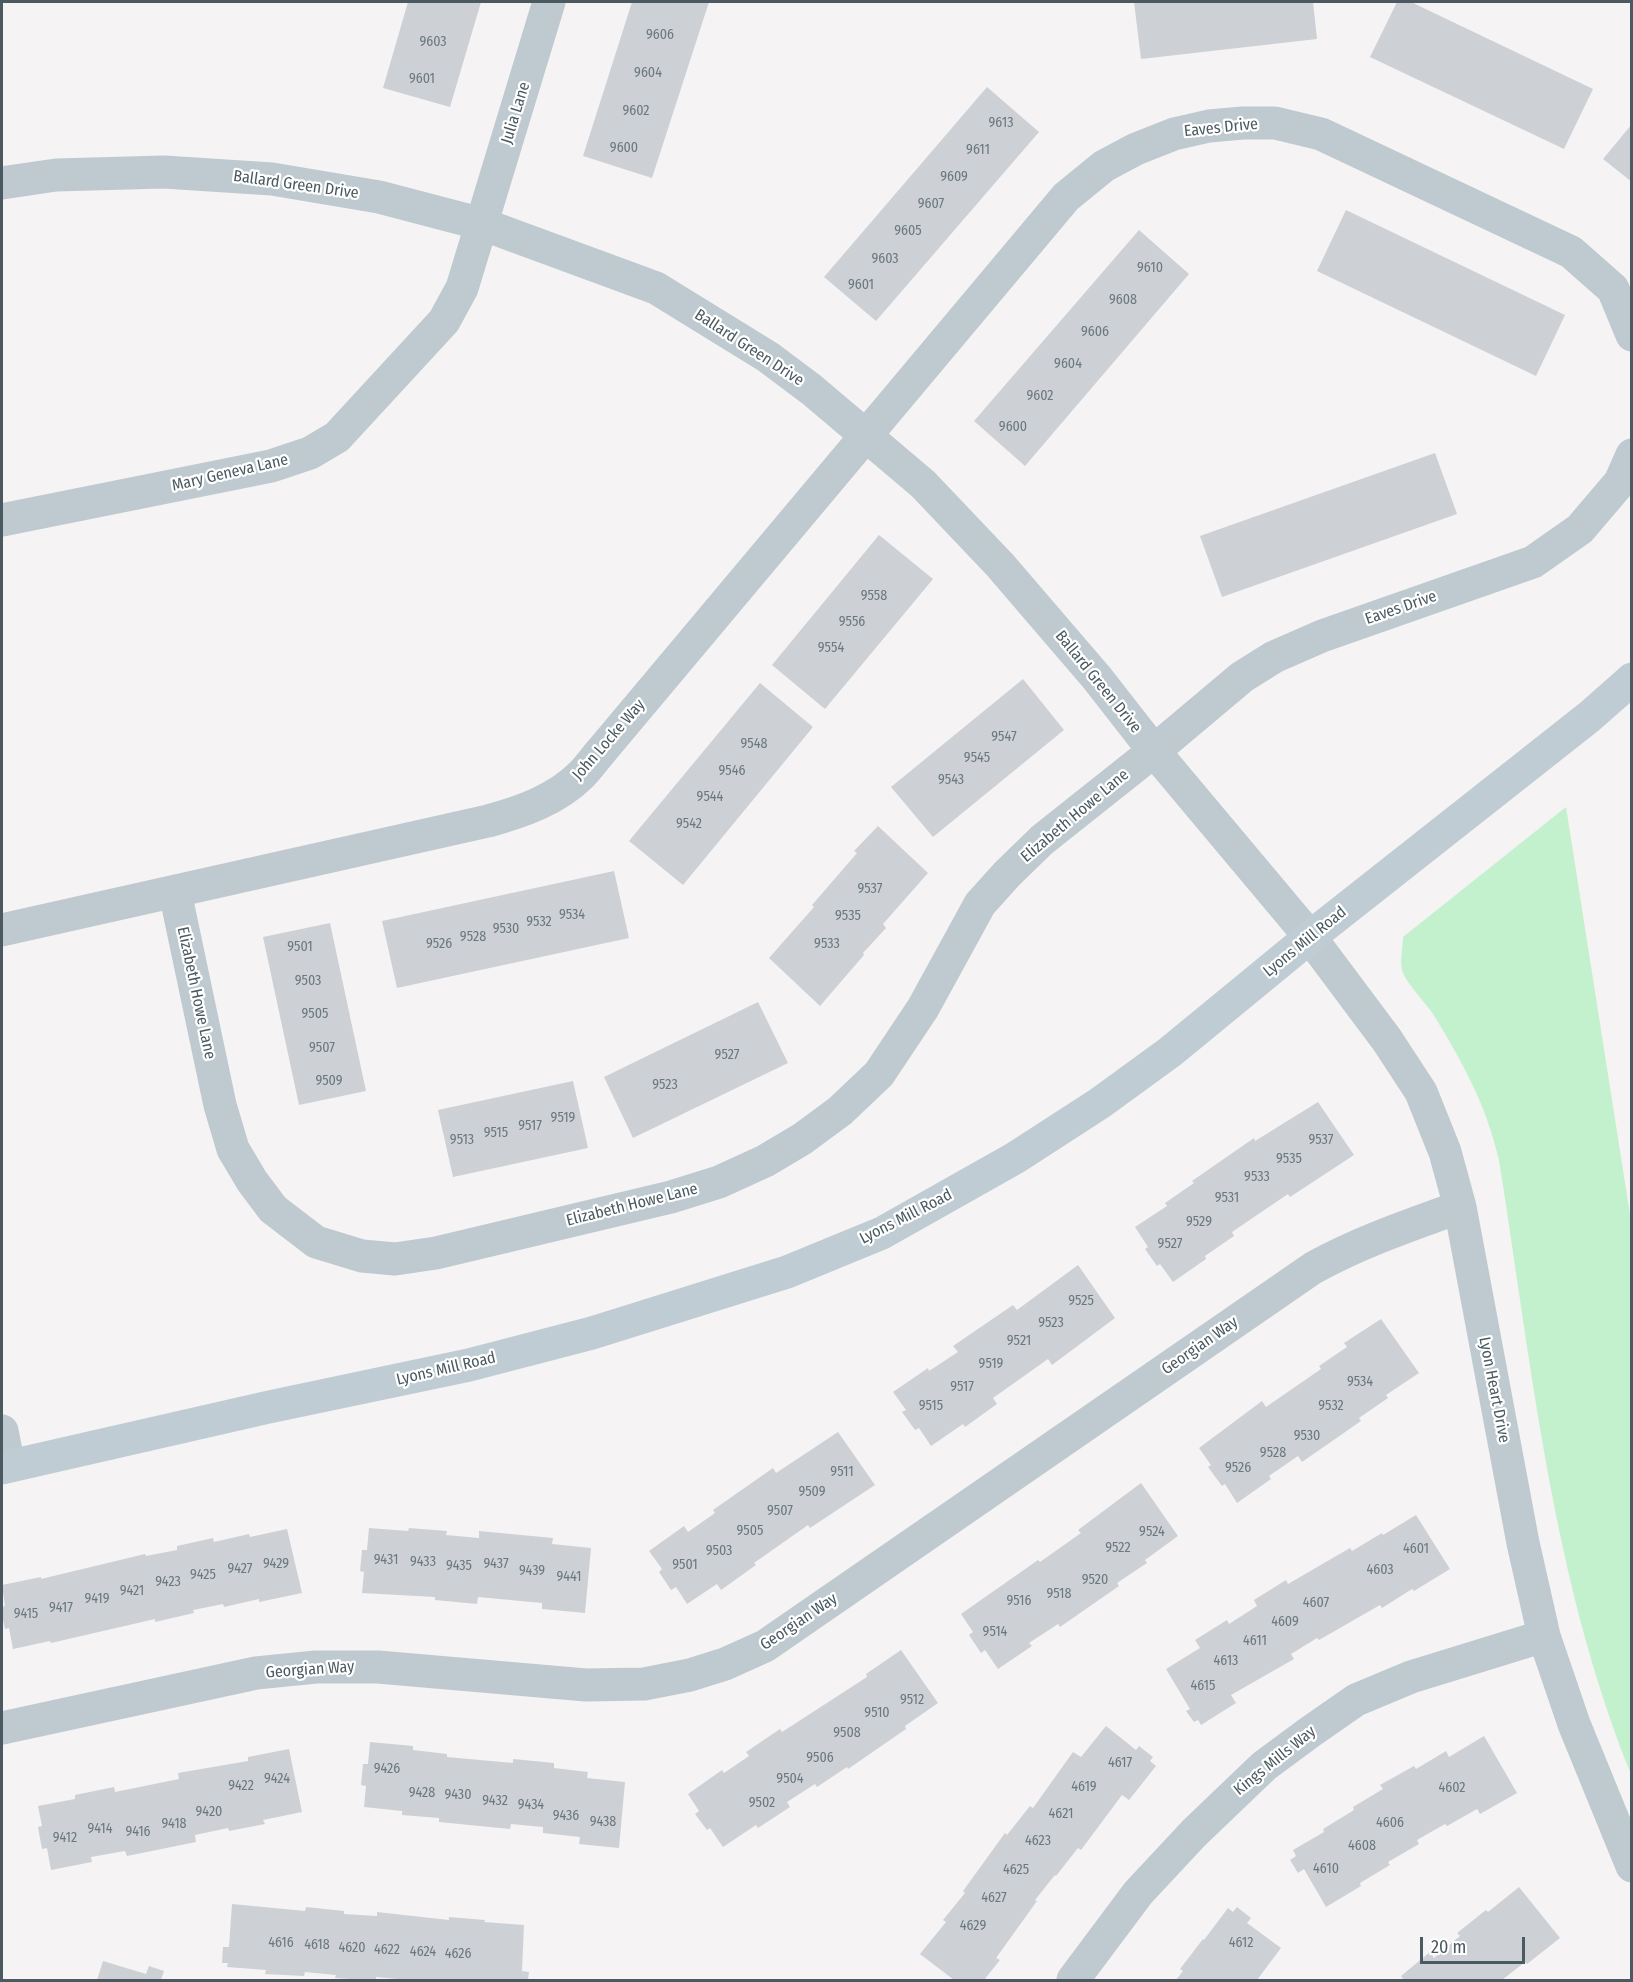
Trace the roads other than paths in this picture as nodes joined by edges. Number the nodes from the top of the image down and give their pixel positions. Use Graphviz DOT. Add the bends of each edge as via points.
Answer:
graph roads {
  1 [pos="549,2"];
  2 [pos="2,183"];
  3 [pos="482,224"];
  4 [pos="1632,335"];
  5 [pos="866,434"];
  6 [pos="1632,455"];
  7 [pos="2,520"];
  8 [pos="1632,679"];
  9 [pos="1154,751"];
  10 [pos="174,892"];
  11 [pos="2,930"];
  12 [pos="1310,937"];
  13 [pos="1460,1207"];
  14 [pos="2,1431"];
  15 [pos="5,1467"];
  16 [pos="1544,1636"];
  17 [pos="2,1728"];
  18 [pos="1632,1866"];
  19 [pos="1073,1980"];
  1 -- 3 [label="street, Julia Lane"];
  2 -- 3 [label="street, Ballard Green Drive" via="56,175 164,172 272,179 378,197"];
  3 -- 5 [label="street, Ballard Green Drive" via="656,288 768,357"];
  3 -- 7 [label="street, Mary Geneva Lane" via="462,288 444,321 337,437 310,453 271,466"];
  4 -- 5 [label="street, Eaves Drive" via="1613,289 1571,252 1321,134 1275,123 1209,126 1136,148 1104,166 1066,197"];
  5 -- 9 [label="street, Ballard Green Drive" via="923,484 1000,565"];
  5 -- 10 [label="street, John Locke Way" via="580,776 556,794 488,822"];
  6 -- 9 [label="street, Eaves Drive" via="1620,482 1580,529 1533,562 1322,636 1274,657 1242,677"];
  8 -- 12 [label="main road, Lyons Mill Road"];
  9 -- 10 [label="street, Elizabeth Howe Lane" via="1042,840 1007,874 980,904 923,1008 879,1074 840,1111 802,1139 719,1182 671,1197 436,1253 395,1259 362,1257 316,1242 273,1209 252,1182 233,1149 220,1105"];
  9 -- 12 [label="street, Ballard Green Drive"];
  10 -- 11 [label="street, John Locke Way"];
  12 -- 13 [label="street, Lyon Heart Drive" via="1388,1040 1421,1092 1445,1152"];
  12 -- 15 [label="main road, Lyons Mill Road" via="1170,1052 1015,1158 882,1233 787,1272 592,1333 469,1365"];
  13 -- 16 [label="street, Lyon Heart Drive"];
  13 -- 17 [label="street, Georgian Way" via="1378,1237 1313,1268 765,1646 725,1664 644,1684 586,1685 378,1667 316,1667 256,1673"];
  14 -- 15 [label="street"];
  16 -- 18 [label="street, Lyon Heart Drive" via="1574,1724"];
  16 -- 19 [label="street, Kings Mills Way" via="1411,1677 1356,1700 1310,1732 1264,1766 1194,1833 1137,1893"];
}
